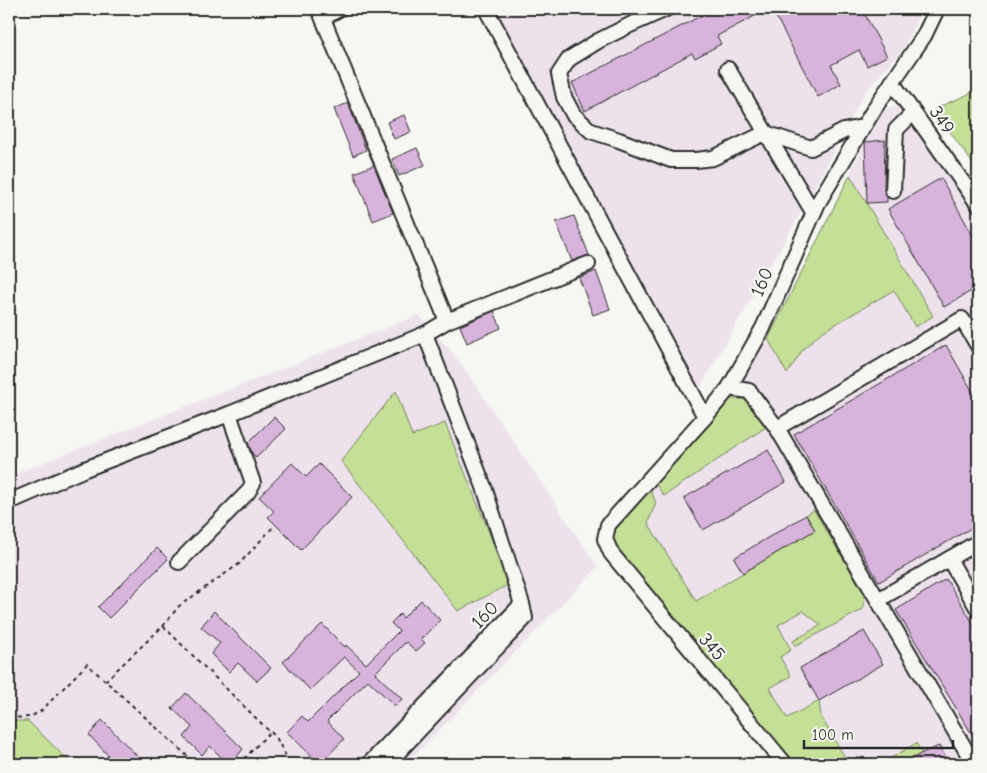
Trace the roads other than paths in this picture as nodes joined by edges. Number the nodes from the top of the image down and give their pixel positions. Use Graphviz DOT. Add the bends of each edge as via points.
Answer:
graph roads {
  1 [pos="339,9"];
  2 [pos="486,9"];
  3 [pos="666,9"];
  4 [pos="936,9"];
  5 [pos="321,13"];
  6 [pos="728,69"];
  7 [pos="892,82"];
  8 [pos="913,112"];
  9 [pos="862,127"];
  10 [pos="765,133"];
  11 [pos="893,191"];
  12 [pos="978,204"];
  13 [pos="813,212"];
  14 [pos="588,264"];
  15 [pos="447,321"];
  16 [pos="425,334"];
  17 [pos="978,346"];
  18 [pos="730,388"];
  19 [pos="229,414"];
  20 [pos="705,417"];
  21 [pos="777,428"];
  22 [pos="9,502"];
  23 [pos="978,542"];
  24 [pos="610,553"];
  25 [pos="949,559"];
  26 [pos="179,562"];
  27 [pos="878,600"];
  28 [pos="522,604"];
  29 [pos="978,609"];
  30 [pos="369,764"];
  31 [pos="387,764"];
  32 [pos="785,764"];
  33 [pos="974,764"];
  1 -- 5 [label="street"];
  2 -- 20 [label="street"];
  3 -- 10 [label="street" via="598,41 569,59 559,74 564,96 573,114 591,131 671,160 713,158"];
  4 -- 7 [label="street, 160" via="924,36"];
  5 -- 15 [label="street"];
  6 -- 10 [label="street"];
  7 -- 8 [label="street, 349"];
  7 -- 9 [label="street, 160"];
  8 -- 11 [label="street" via="896,130"];
  8 -- 12 [label="street, 349"];
  9 -- 10 [label="street" via="844,131 811,148"];
  9 -- 13 [label="street, 160"];
  10 -- 13 [label="street"];
  13 -- 18 [label="street, 160" via="763,328"];
  14 -- 15 [label="street"];
  15 -- 16 [label="street"];
  16 -- 19 [label="street"];
  16 -- 28 [label="street" via="484,487"];
  17 -- 21 [label="street" via="962,319"];
  18 -- 20 [label="street, 160"];
  18 -- 21 [label="street" via="749,391"];
  19 -- 22 [label="street"];
  19 -- 26 [label="street" via="253,483 248,492"];
  20 -- 24 [label="street, 160" via="608,525 605,539"];
  21 -- 27 [label="street"];
  23 -- 25 [label="street"];
  24 -- 32 [label="street, 345"];
  25 -- 27 [label="street"];
  25 -- 29 [label="street"];
  27 -- 33 [label="street"];
  28 -- 30 [label="street, 160"];
  28 -- 31 [label="street, 160" via="525,618"];
}
